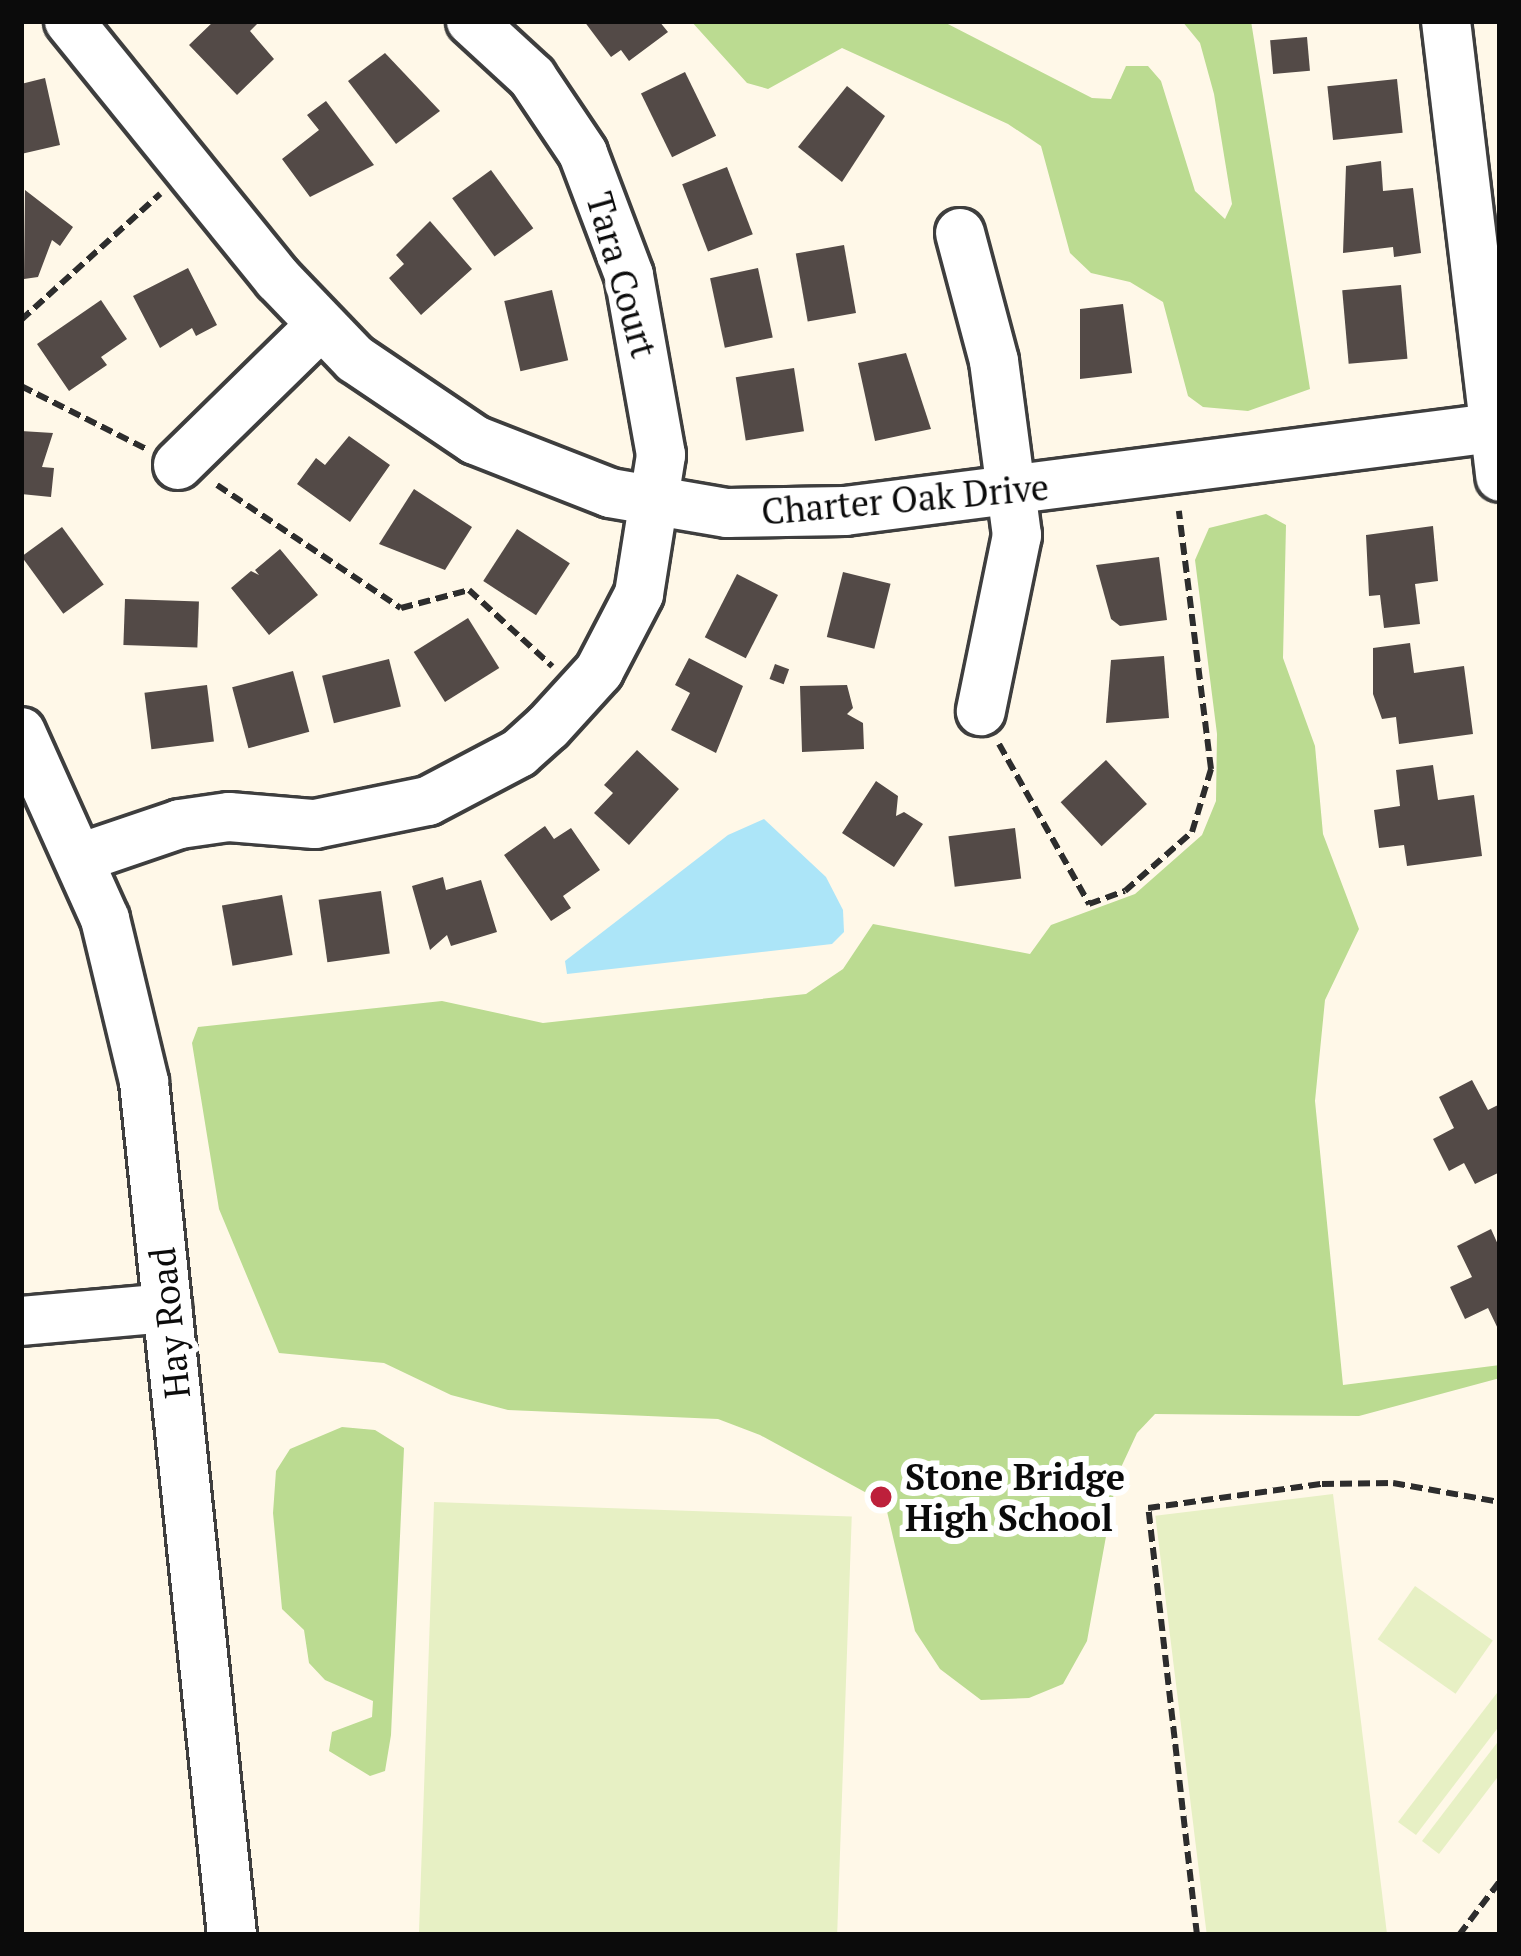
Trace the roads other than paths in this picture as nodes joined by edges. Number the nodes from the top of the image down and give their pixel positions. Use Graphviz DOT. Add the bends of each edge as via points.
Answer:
graph roads {
  1 [pos="69,21"];
  2 [pos="471,21"];
  3 [pos="1446,21"];
  4 [pos="960,233"];
  5 [pos="320,326"];
  6 [pos="1497,428"];
  7 [pos="178,465"];
  8 [pos="1500,477"];
  9 [pos="1015,491"];
  10 [pos="659,502"];
  11 [pos="981,711"];
  12 [pos="21,732"];
  13 [pos="83,857"];
  14 [pos="167,1308"];
  15 [pos="21,1321"];
  16 [pos="232,1935"];
  1 -- 5 [label="street, Charter Oak Drive"];
  2 -- 10 [label="street, Tara Court" via="532,76 610,212 658,413"];
  3 -- 6 [label="street"];
  4 -- 9 [label="street" via="994,362"];
  5 -- 7 [label="street"];
  5 -- 10 [label="street, Charter Oak Drive" via="393,389 475,440 563,479"];
  6 -- 8 [label="street"];
  6 -- 9 [label="street, Charter Oak Drive"];
  9 -- 10 [label="street, Charter Oak Drive" via="797,514"];
  9 -- 11 [label="street" via="1013,579"];
  10 -- 13 [label="street, Tara Court" via="639,594 581,693 518,753 428,801 315,824 180,824"];
  12 -- 13 [label="street, Hay Road"];
  13 -- 14 [label="street, Hay Road" via="127,994 144,1082"];
  14 -- 15 [label="street"];
  14 -- 16 [label="street, Hay Road"];
}
